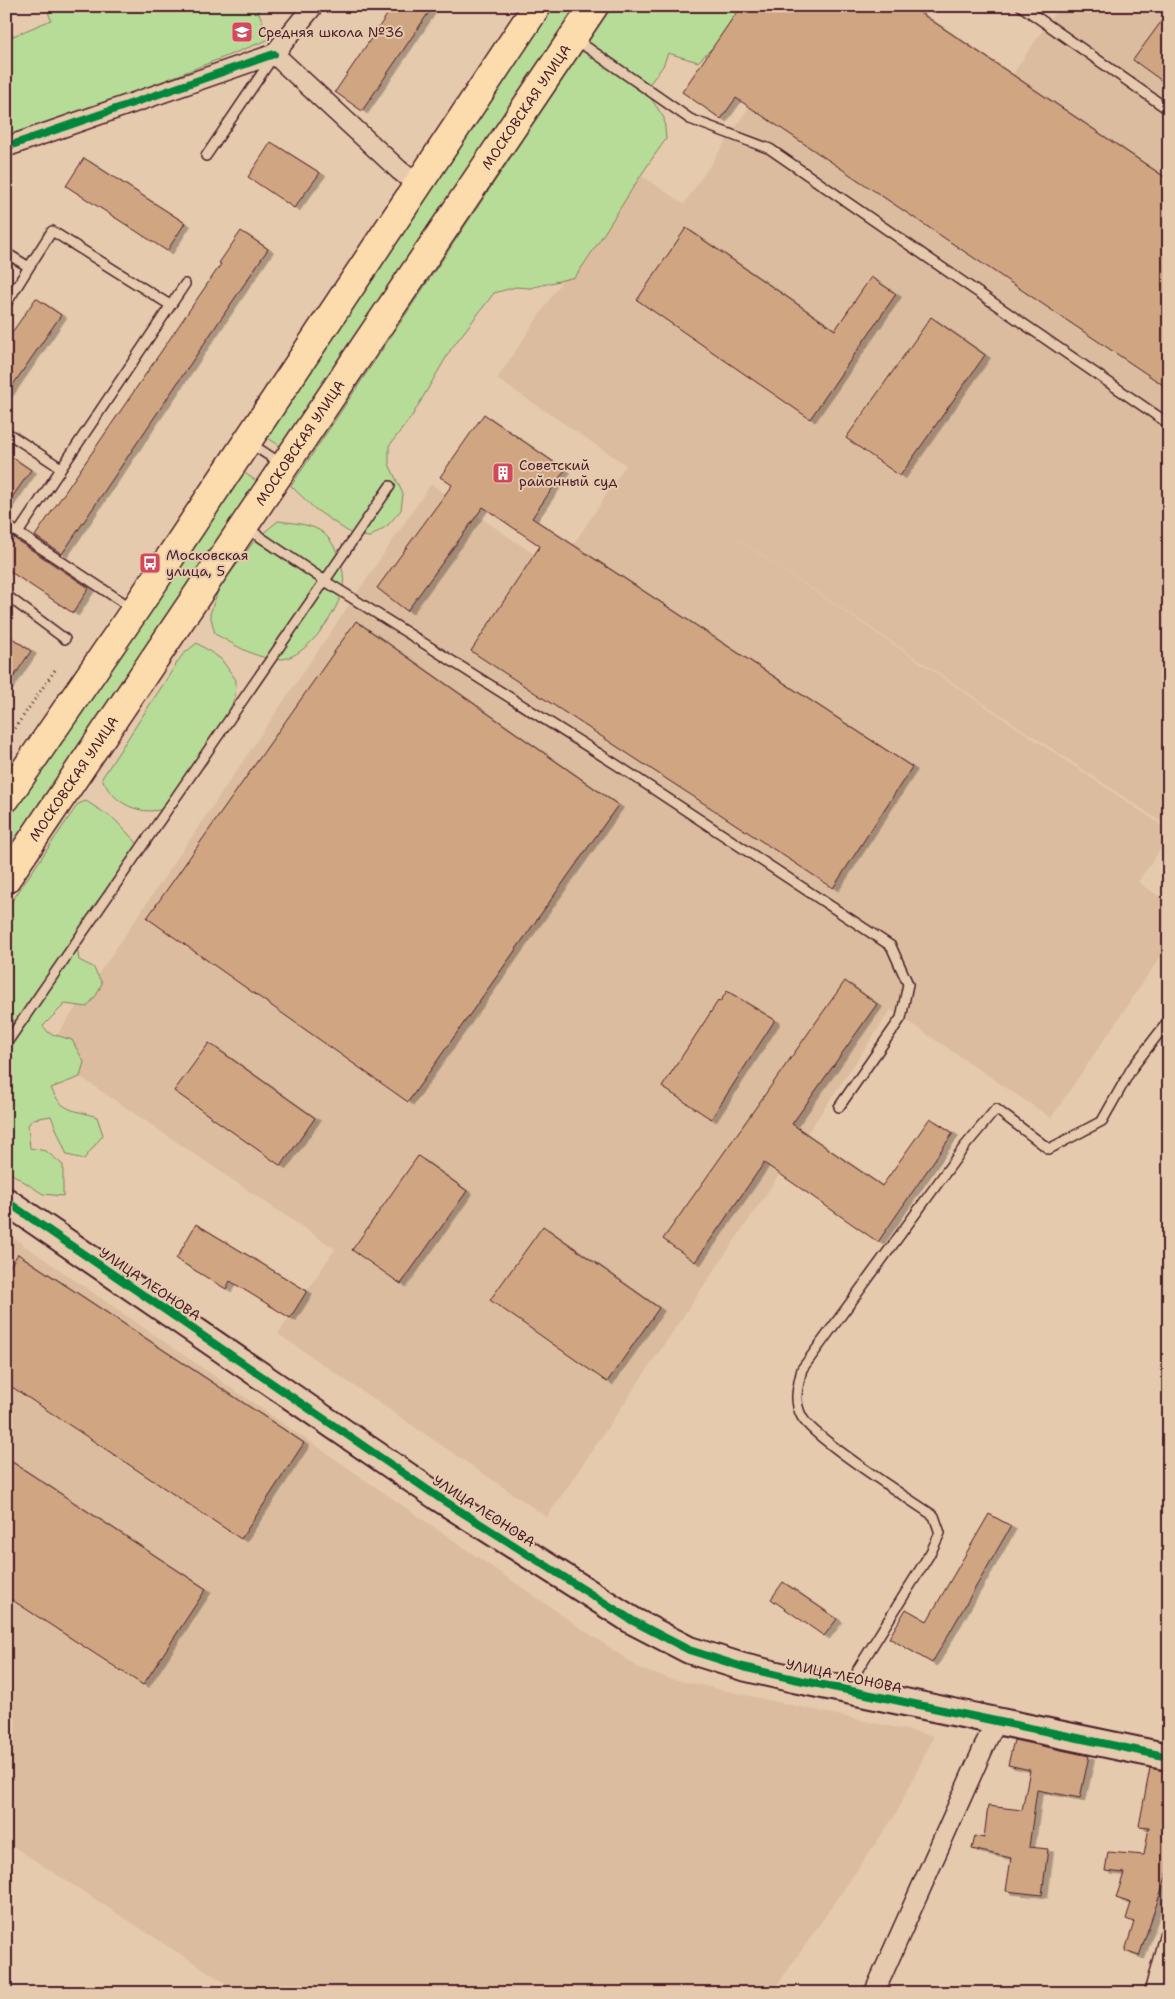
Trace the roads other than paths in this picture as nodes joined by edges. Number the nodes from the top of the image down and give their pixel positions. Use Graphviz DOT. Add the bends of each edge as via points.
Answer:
graph roads {
  1 [pos="313,6"];
  2 [pos="537,6"];
  3 [pos="594,6"];
  4 [pos="1021,6"];
  5 [pos="573,37"];
  6 [pos="274,54"];
  7 [pos="1169,110"];
  8 [pos="6,147"];
  9 [pos="206,156"];
  10 [pos="418,185"];
  11 [pos="6,253"];
  12 [pos="29,267"];
  13 [pos="185,284"];
  14 [pos="6,304"];
  15 [pos="170,305"];
  16 [pos="1169,424"];
  17 [pos="6,432"];
  18 [pos="247,442"];
  19 [pos="285,467"];
  20 [pos="62,468"];
  21 [pos="390,486"];
  22 [pos="6,525"];
  23 [pos="244,526"];
  24 [pos="18,533"];
  25 [pos="325,580"];
  26 [pos="6,595"];
  27 [pos="135,610"];
  28 [pos="65,639"];
  29 [pos="6,798"];
  30 [pos="6,879"];
  31 [pos="1169,1020"];
  32 [pos="6,1044"];
  33 [pos="839,1107"];
  34 [pos="6,1201"];
  35 [pos="853,1691"];
  36 [pos="1000,1721"];
  37 [pos="1169,1757"];
  38 [pos="1169,1936"];
  39 [pos="874,1993"];
  40 [pos="1154,1993"];
  1 -- 6 [label="street"];
  2 -- 10 [label="main road"];
  3 -- 5 [label="main road, МОСКОВСКАЯ УЛИЦА"];
  4 -- 7 [label="lane"];
  5 -- 16 [label="lane" via="690,119 770,149"];
  5 -- 19 [label="main road, МОСКОВСКАЯ УЛИЦА"];
  6 -- 8 [label="street"];
  6 -- 9 [label="lane"];
  6 -- 10 [label="street"];
  10 -- 18 [label="main road"];
  11 -- 12 [label="lane"];
  12 -- 14 [label="lane"];
  12 -- 15 [label="lane" via="52,230"];
  13 -- 15 [label="lane"];
  15 -- 20 [label="lane"];
  17 -- 20 [label="lane"];
  18 -- 19 [label="lane"];
  18 -- 27 [label="main road"];
  19 -- 23 [label="main road, МОСКОВСКАЯ УЛИЦА"];
  20 -- 24 [label="lane"];
  21 -- 25 [label="lane"];
  22 -- 24 [label="lane"];
  23 -- 25 [label="lane"];
  23 -- 30 [label="main road, МОСКОВСКАЯ УЛИЦА"];
  24 -- 27 [label="lane"];
  25 -- 32 [label="lane"];
  25 -- 33 [label="lane" via="617,765 890,946 908,984 901,1018"];
  26 -- 28 [label="lane"];
  27 -- 29 [label="main road"];
  31 -- 35 [label="lane" via="1132,1068 1102,1121 1049,1149 996,1109 965,1146 802,1369 796,1399 802,1419 825,1440 934,1516 940,1533 932,1552 858,1668"];
  34 -- 35 [label="street, УЛИЦА ЛЕОНОВА" via="438,1497 633,1621 689,1650 734,1664"];
  35 -- 36 [label="street, УЛИЦА ЛЕОНОВА"];
  36 -- 37 [label="street, УЛИЦА ЛЕОНОВА"];
  36 -- 39 [label="street"];
  38 -- 40 [label="street"];
}
